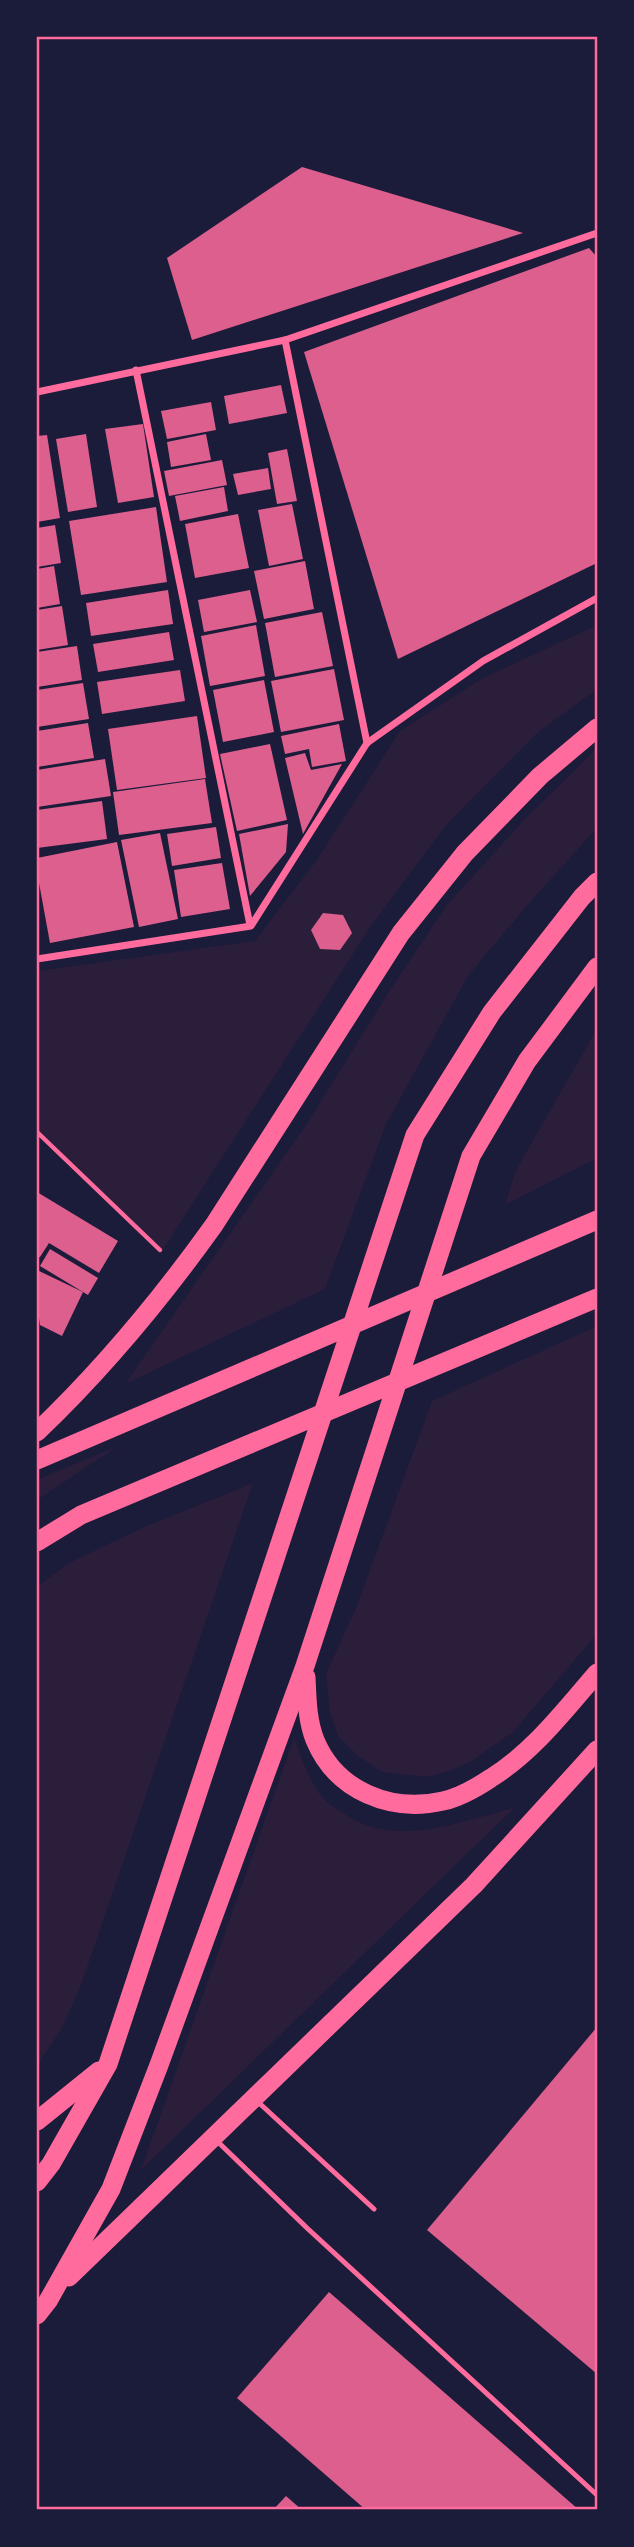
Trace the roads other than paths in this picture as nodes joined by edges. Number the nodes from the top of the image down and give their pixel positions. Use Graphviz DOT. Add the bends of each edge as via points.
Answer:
graph roads {
  1 [pos="597,233"];
  2 [pos="285,340"];
  3 [pos="136,370"];
  4 [pos="37,392"];
  5 [pos="597,598"];
  6 [pos="597,728"];
  7 [pos="367,743"];
  8 [pos="597,882"];
  9 [pos="251,926"];
  10 [pos="37,959"];
  11 [pos="597,967"];
  12 [pos="597,1220"];
  13 [pos="597,1298"];
  14 [pos="37,1432"];
  15 [pos="37,1460"];
  16 [pos="37,1542"];
  17 [pos="305,1666"];
  18 [pos="597,1673"];
  19 [pos="597,1750"];
  20 [pos="108,2064"];
  21 [pos="255,2099"];
  22 [pos="37,2120"];
  23 [pos="212,2137"];
  24 [pos="37,2182"];
  25 [pos="373,2209"];
  26 [pos="42,2308"];
  27 [pos="597,2495"];
  1 -- 2 [label="street"];
  2 -- 3 [label="street"];
  2 -- 7 [label="street"];
  3 -- 4 [label="street"];
  3 -- 9 [label="street"];
  5 -- 7 [label="street" via="483,661"];
  6 -- 14 [label="highway" via="540,776 465,853 401,933 183,1269 74,1397"];
  7 -- 9 [label="street"];
  8 -- 20 [label="highway" via="492,1012 415,1135"];
  9 -- 10 [label="street"];
  11 -- 17 [label="highway" via="527,1061 471,1156"];
  12 -- 15 [label="highway"];
  13 -- 16 [label="highway" via="81,1515"];
  17 -- 18 [label="highway" via="314,1738 333,1770 363,1793 413,1804 460,1796 495,1776 542,1735"];
  17 -- 26 [label="highway" via="111,2189"];
  19 -- 21 [label="highway" via="474,1885"];
  20 -- 22 [label="highway"];
  20 -- 24 [label="highway"];
  21 -- 23 [label="highway"];
  21 -- 25 [label="lane"];
  23 -- 26 [label="highway"];
  23 -- 27 [label="lane"];
}
